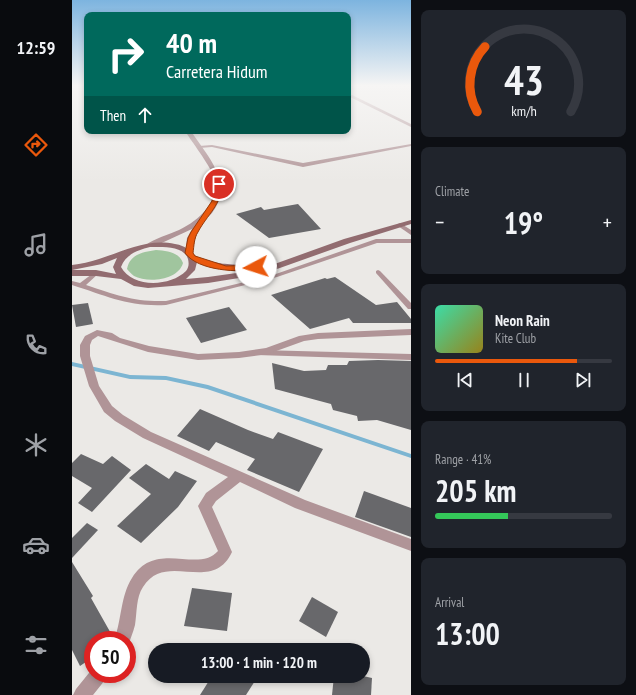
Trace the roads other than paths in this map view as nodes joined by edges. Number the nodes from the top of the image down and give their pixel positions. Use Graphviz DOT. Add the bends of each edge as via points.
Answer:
graph roads {
  1 [pos="394,117"];
  2 [pos="411,126"];
  3 [pos="190,134"];
  4 [pos="411,145"];
  5 [pos="199,146"];
  6 [pos="201,220"];
  7 [pos="411,222"];
  8 [pos="400,225"];
  9 [pos="411,233"];
  10 [pos="411,241"];
  11 [pos="150,245"];
  12 [pos="128,252"];
  13 [pos="190,255"];
  14 [pos="289,261"];
  15 [pos="72,268"];
  16 [pos="378,272"];
  17 [pos="72,273"];
  18 [pos="96,273"];
  19 [pos="122,277"];
  20 [pos="172,282"];
  21 [pos="72,283"];
  22 [pos="81,286"];
  23 [pos="411,307"];
  24 [pos="411,332"];
  25 [pos="254,353"];
  26 [pos="411,357"];
  27 [pos="239,476"];
  28 [pos="411,545"];
  29 [pos="126,631"];
  30 [pos="92,683"];
  31 [pos="82,695"];
  1 -- 2 [label="lane"];
  3 -- 5 [label="street"];
  4 -- 5 [label="lane" via="303,165 212,146"];
  5 -- 6 [label="street" via="219,184 216,201"];
  6 -- 11 [label="street" via="184,231"];
  6 -- 13 [label="street" via="191,238"];
  7 -- 8 [label="main road"];
  8 -- 9 [label="lane"];
  8 -- 14 [label="main road"];
  10 -- 22 [label="lane" via="376,241 275,276 166,303 119,300"];
  11 -- 12 [label="main road"];
  11 -- 13 [label="main road" via="173,246"];
  12 -- 15 [label="main road"];
  12 -- 19 [label="main road" via="118,261 118,272"];
  13 -- 14 [label="main road" via="226,269"];
  13 -- 20 [label="main road" via="193,263 188,274"];
  14 -- 20 [label="main road" via="273,268 237,276"];
  16 -- 23 [label="lane"];
  17 -- 18 [label="main road"];
  18 -- 19 [label="main road"];
  18 -- 22 [label="lane"];
  19 -- 20 [label="main road" via="144,285"];
  21 -- 22 [label="lane"];
  24 -- 25 [label="street" via="302,338 268,351"];
  25 -- 26 [label="lane"];
  25 -- 27 [label="street" via="198,357 148,349 97,333 88,338 85,345 85,356 94,386 108,409 147,435"];
  27 -- 28 [label="street" via="300,504"];
  27 -- 29 [label="street" via="211,497 205,506 208,518 222,540 225,552 218,561 205,566 166,563 150,568 138,581"];
  30 -- 31 [label="street"];
}
